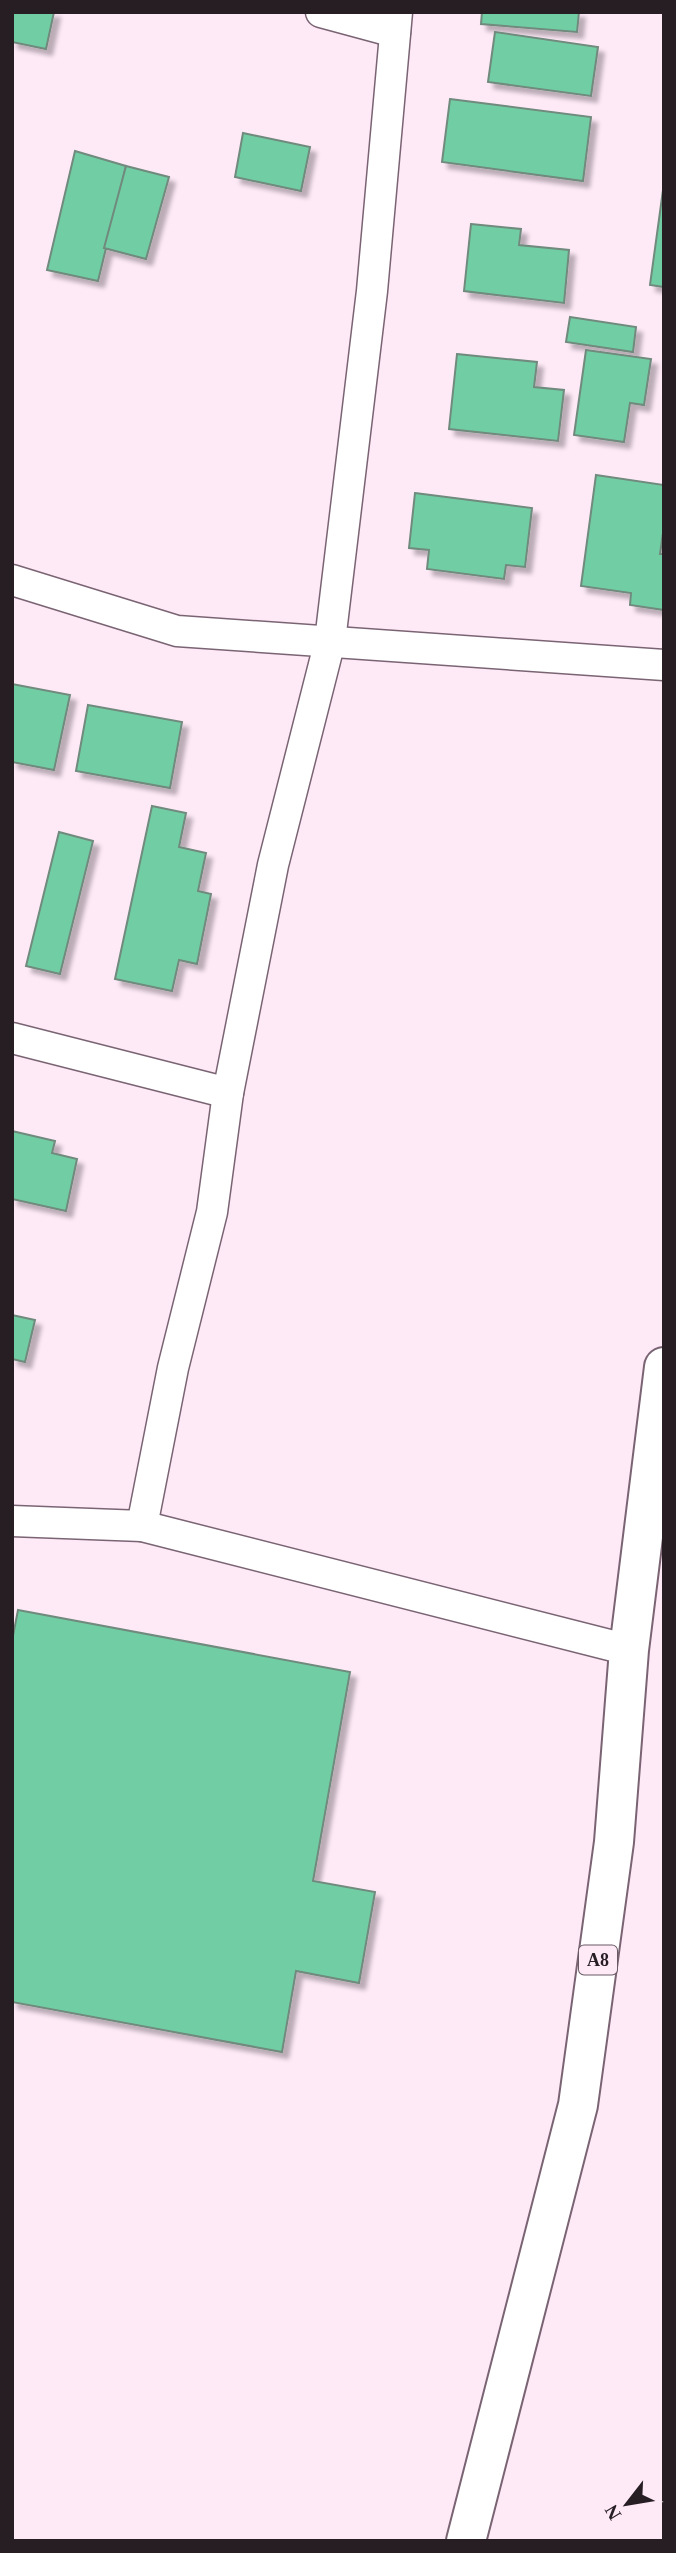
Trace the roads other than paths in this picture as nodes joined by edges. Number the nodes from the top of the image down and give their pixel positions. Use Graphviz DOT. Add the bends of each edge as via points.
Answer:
graph roads {
  1 [pos="321,12"];
  2 [pos="396,22"];
  3 [pos="12,580"];
  4 [pos="330,640"];
  5 [pos="664,665"];
  6 [pos="12,1038"];
  7 [pos="228,1093"];
  8 [pos="664,1367"];
  9 [pos="12,1521"];
  10 [pos="142,1525"];
  11 [pos="629,1650"];
  12 [pos="466,2541"];
  1 -- 2 [label="street"];
  2 -- 4 [label="street" via="372,291"];
  3 -- 4 [label="street" via="177,631"];
  4 -- 5 [label="street"];
  4 -- 7 [label="street" via="273,865"];
  6 -- 7 [label="street"];
  7 -- 10 [label="street" via="212,1212 173,1368"];
  8 -- 11 [label="main road, A8"];
  9 -- 10 [label="street"];
  10 -- 11 [label="street"];
  11 -- 12 [label="main road, A8" via="614,1842 578,2105"];
}
